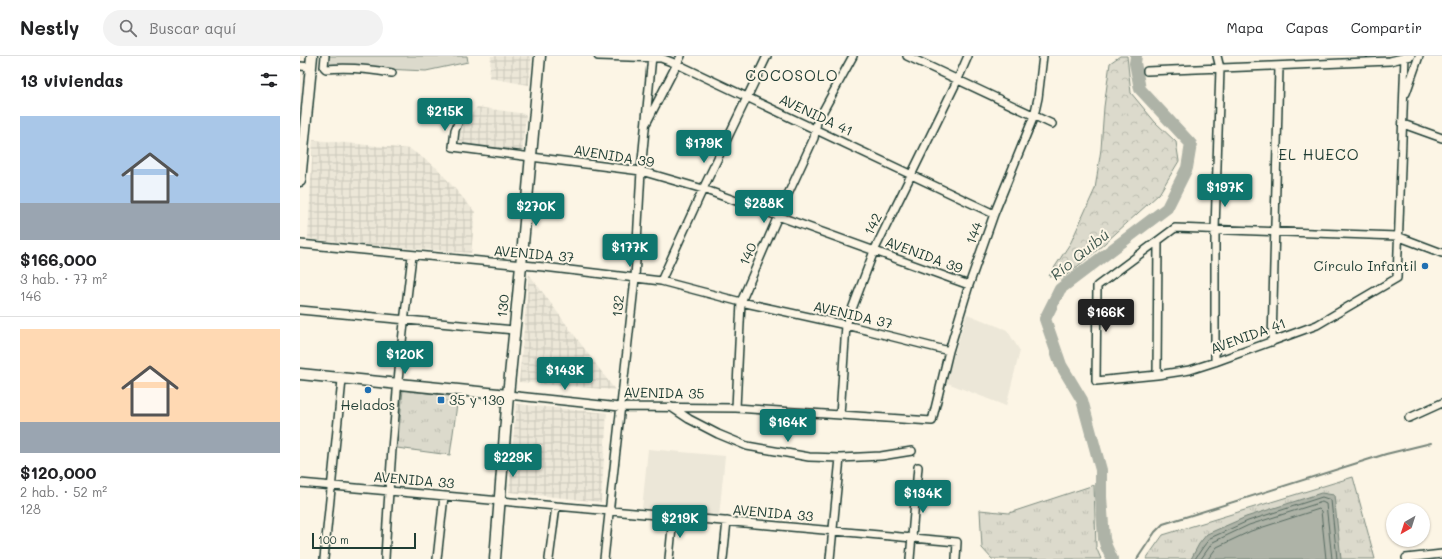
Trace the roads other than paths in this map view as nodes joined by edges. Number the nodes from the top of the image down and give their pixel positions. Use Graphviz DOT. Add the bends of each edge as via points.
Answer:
graph roads {
  1 [pos="312,56"];
  2 [pos="325,56"];
  3 [pos="540,56"];
  4 [pos="598,56"];
  5 [pos="681,56"];
  6 [pos="767,56"];
  7 [pos="853,56"];
  8 [pos="907,56"];
  9 [pos="968,56"];
  10 [pos="1043,56"];
  11 [pos="1217,56"];
  12 [pos="1419,56"];
  13 [pos="650,57"];
  14 [pos="1407,57"];
  15 [pos="677,64"];
  16 [pos="300,66"];
  17 [pos="1278,66"];
  18 [pos="311,67"];
  19 [pos="1220,68"];
  20 [pos="1147,71"];
  21 [pos="392,73"];
  22 [pos="958,79"];
  23 [pos="747,97"];
  24 [pos="1403,101"];
  25 [pos="1034,116"];
  26 [pos="459,122"];
  27 [pos="1052,124"];
  28 [pos="1403,124"];
  29 [pos="645,125"];
  30 [pos="816,130"];
  31 [pos="1442,138"];
  32 [pos="530,158"];
  33 [pos="641,171"];
  34 [pos="912,175"];
  35 [pos="300,181"];
  36 [pos="703,189"];
  37 [pos="994,214"];
  38 [pos="778,216"];
  39 [pos="1215,230"];
  40 [pos="1276,232"];
  41 [pos="1398,236"];
  42 [pos="1158,240"];
  43 [pos="300,244"];
  44 [pos="874,251"];
  45 [pos="1442,253"];
  46 [pos="412,256"];
  47 [pos="521,266"];
  48 [pos="635,278"];
  49 [pos="661,281"];
  50 [pos="969,285"];
  51 [pos="741,302"];
  52 [pos="300,310"];
  53 [pos="404,319"];
  54 [pos="846,326"];
  55 [pos="514,330"];
  56 [pos="1272,342"];
  57 [pos="949,351"];
  58 [pos="1215,362"];
  59 [pos="300,374"];
  60 [pos="1157,375"];
  61 [pos="342,380"];
  62 [pos="397,385"];
  63 [pos="508,395"];
  64 [pos="1442,403"];
  65 [pos="670,406"];
  66 [pos="620,407"];
  67 [pos="736,408"];
  68 [pos="840,415"];
  69 [pos="1410,418"];
  70 [pos="932,421"];
  71 [pos="912,451"];
  72 [pos="840,458"];
  73 [pos="918,467"];
  74 [pos="300,483"];
  75 [pos="331,486"];
  76 [pos="388,491"];
  77 [pos="444,496"];
  78 [pos="501,501"];
  79 [pos="556,506"];
  80 [pos="609,511"];
  81 [pos="673,517"];
  82 [pos="727,521"];
  83 [pos="833,531"];
  84 [pos="911,538"];
  85 [pos="1442,554"];
  86 [pos="1406,558"];
  87 [pos="324,559"];
  88 [pos="385,559"];
  89 [pos="436,559"];
  90 [pos="495,559"];
  91 [pos="549,559"];
  92 [pos="604,559"];
  93 [pos="669,559"];
  94 [pos="724,559"];
  95 [pos="830,559"];
  96 [pos="910,559"];
  97 [pos="956,559"];
  1 -- 18 [label="street"];
  2 -- 21 [label="street" via="326,69 343,68"];
  3 -- 32 [label="street, 130"];
  4 -- 13 [label="street, AVENIDA 41"];
  5 -- 15 [label="street"];
  6 -- 23 [label="street"];
  7 -- 30 [label="street, 140" via="817,122"];
  8 -- 22 [label="street"];
  9 -- 22 [label="street, 142"];
  10 -- 25 [label="street, 144"];
  11 -- 19 [label="street"];
  12 -- 24 [label="street"];
  13 -- 15 [label="street, AVENIDA 41"];
  13 -- 29 [label="street, 132"];
  14 -- 17 [label="street" via="1390,61"];
  14 -- 24 [label="street"];
  15 -- 23 [label="street, AVENIDA 41"];
  15 -- 29 [label="street"];
  16 -- 18 [label="street"];
  17 -- 19 [label="street"];
  17 -- 40 [label="street"];
  18 -- 35 [label="street"];
  19 -- 20 [label="street"];
  19 -- 39 [label="street"];
  22 -- 25 [label="street"];
  22 -- 34 [label="street, 142"];
  23 -- 30 [label="street, AVENIDA 41"];
  23 -- 36 [label="street"];
  24 -- 28 [label="street"];
  25 -- 27 [label="street"];
  25 -- 37 [label="street, 144"];
  26 -- 32 [label="street, AVENIDA 39" via="455,130 453,147"];
  28 -- 31 [label="street"];
  28 -- 41 [label="street"];
  29 -- 33 [label="street, 132"];
  30 -- 34 [label="street, AVENIDA 41"];
  30 -- 38 [label="street, 140"];
  32 -- 33 [label="street, AVENIDA 39"];
  32 -- 47 [label="street, 130"];
  33 -- 36 [label="street, AVENIDA 39"];
  33 -- 48 [label="street, 132"];
  34 -- 37 [label="street, AVENIDA 41"];
  34 -- 44 [label="street, 142"];
  36 -- 38 [label="street, AVENIDA 39"];
  36 -- 49 [label="street"];
  37 -- 50 [label="street, 144"];
  38 -- 44 [label="street, AVENIDA 39"];
  38 -- 51 [label="street, 140"];
  39 -- 40 [label="street"];
  39 -- 42 [label="street" via="1175,228"];
  39 -- 58 [label="street"];
  40 -- 41 [label="street"];
  40 -- 56 [label="street"];
  41 -- 45 [label="street"];
  41 -- 56 [label="street, AVENIDA 41" via="1397,278 1317,325"];
  42 -- 60 [label="street"];
  42 -- 60 [label="street, AVENIDA 41" via="1097,286 1096,381"];
  43 -- 46 [label="street, AVENIDA 37"];
  44 -- 50 [label="street, AVENIDA 39"];
  44 -- 54 [label="street, 142"];
  46 -- 47 [label="street, AVENIDA 37"];
  46 -- 53 [label="street"];
  47 -- 48 [label="street, AVENIDA 37"];
  47 -- 55 [label="street, 130"];
  48 -- 49 [label="street, AVENIDA 37"];
  48 -- 66 [label="street, 132"];
  49 -- 51 [label="street, AVENIDA 37"];
  50 -- 57 [label="street, 144"];
  51 -- 54 [label="street, AVENIDA 37"];
  51 -- 67 [label="street, 140"];
  52 -- 53 [label="street"];
  53 -- 55 [label="street"];
  53 -- 62 [label="street"];
  54 -- 57 [label="street, AVENIDA 37"];
  54 -- 68 [label="street, 142"];
  55 -- 63 [label="street, 130"];
  56 -- 58 [label="street, AVENIDA 41"];
  57 -- 70 [label="street, 144"];
  58 -- 60 [label="street, AVENIDA 41" via="1190,370"];
  59 -- 61 [label="street, AVENIDA 35"];
  61 -- 62 [label="street, AVENIDA 35"];
  61 -- 75 [label="street"];
  62 -- 63 [label="street, AVENIDA 35"];
  62 -- 76 [label="street"];
  63 -- 66 [label="street, AVENIDA 35"];
  63 -- 78 [label="street, 130"];
  64 -- 69 [label="street"];
  65 -- 66 [label="street, AVENIDA 35"];
  65 -- 67 [label="street, AVENIDA 35"];
  65 -- 72 [label="street" via="689,420 747,446 809,457"];
  66 -- 80 [label="street, 132"];
  67 -- 68 [label="street, AVENIDA 35"];
  68 -- 70 [label="street, AVENIDA 35"];
  71 -- 72 [label="street"];
  72 -- 83 [label="street"];
  73 -- 84 [label="street"];
  74 -- 75 [label="street, AVENIDA 33"];
  75 -- 76 [label="street, AVENIDA 33"];
  75 -- 87 [label="street"];
  76 -- 77 [label="street, AVENIDA 33"];
  76 -- 88 [label="street"];
  77 -- 78 [label="street, AVENIDA 33"];
  77 -- 89 [label="street"];
  78 -- 79 [label="street, AVENIDA 33"];
  78 -- 90 [label="street, 130"];
  79 -- 80 [label="street, AVENIDA 33"];
  79 -- 91 [label="street"];
  80 -- 81 [label="street, AVENIDA 33"];
  80 -- 92 [label="street, 132"];
  81 -- 82 [label="street, AVENIDA 33"];
  81 -- 93 [label="street"];
  82 -- 83 [label="street, AVENIDA 33"];
  82 -- 94 [label="street"];
  83 -- 84 [label="street, AVENIDA 33"];
  83 -- 95 [label="street"];
  84 -- 96 [label="street"];
  84 -- 97 [label="street, AVENIDA 33" via="957,542"];
  85 -- 86 [label="street"];
}
